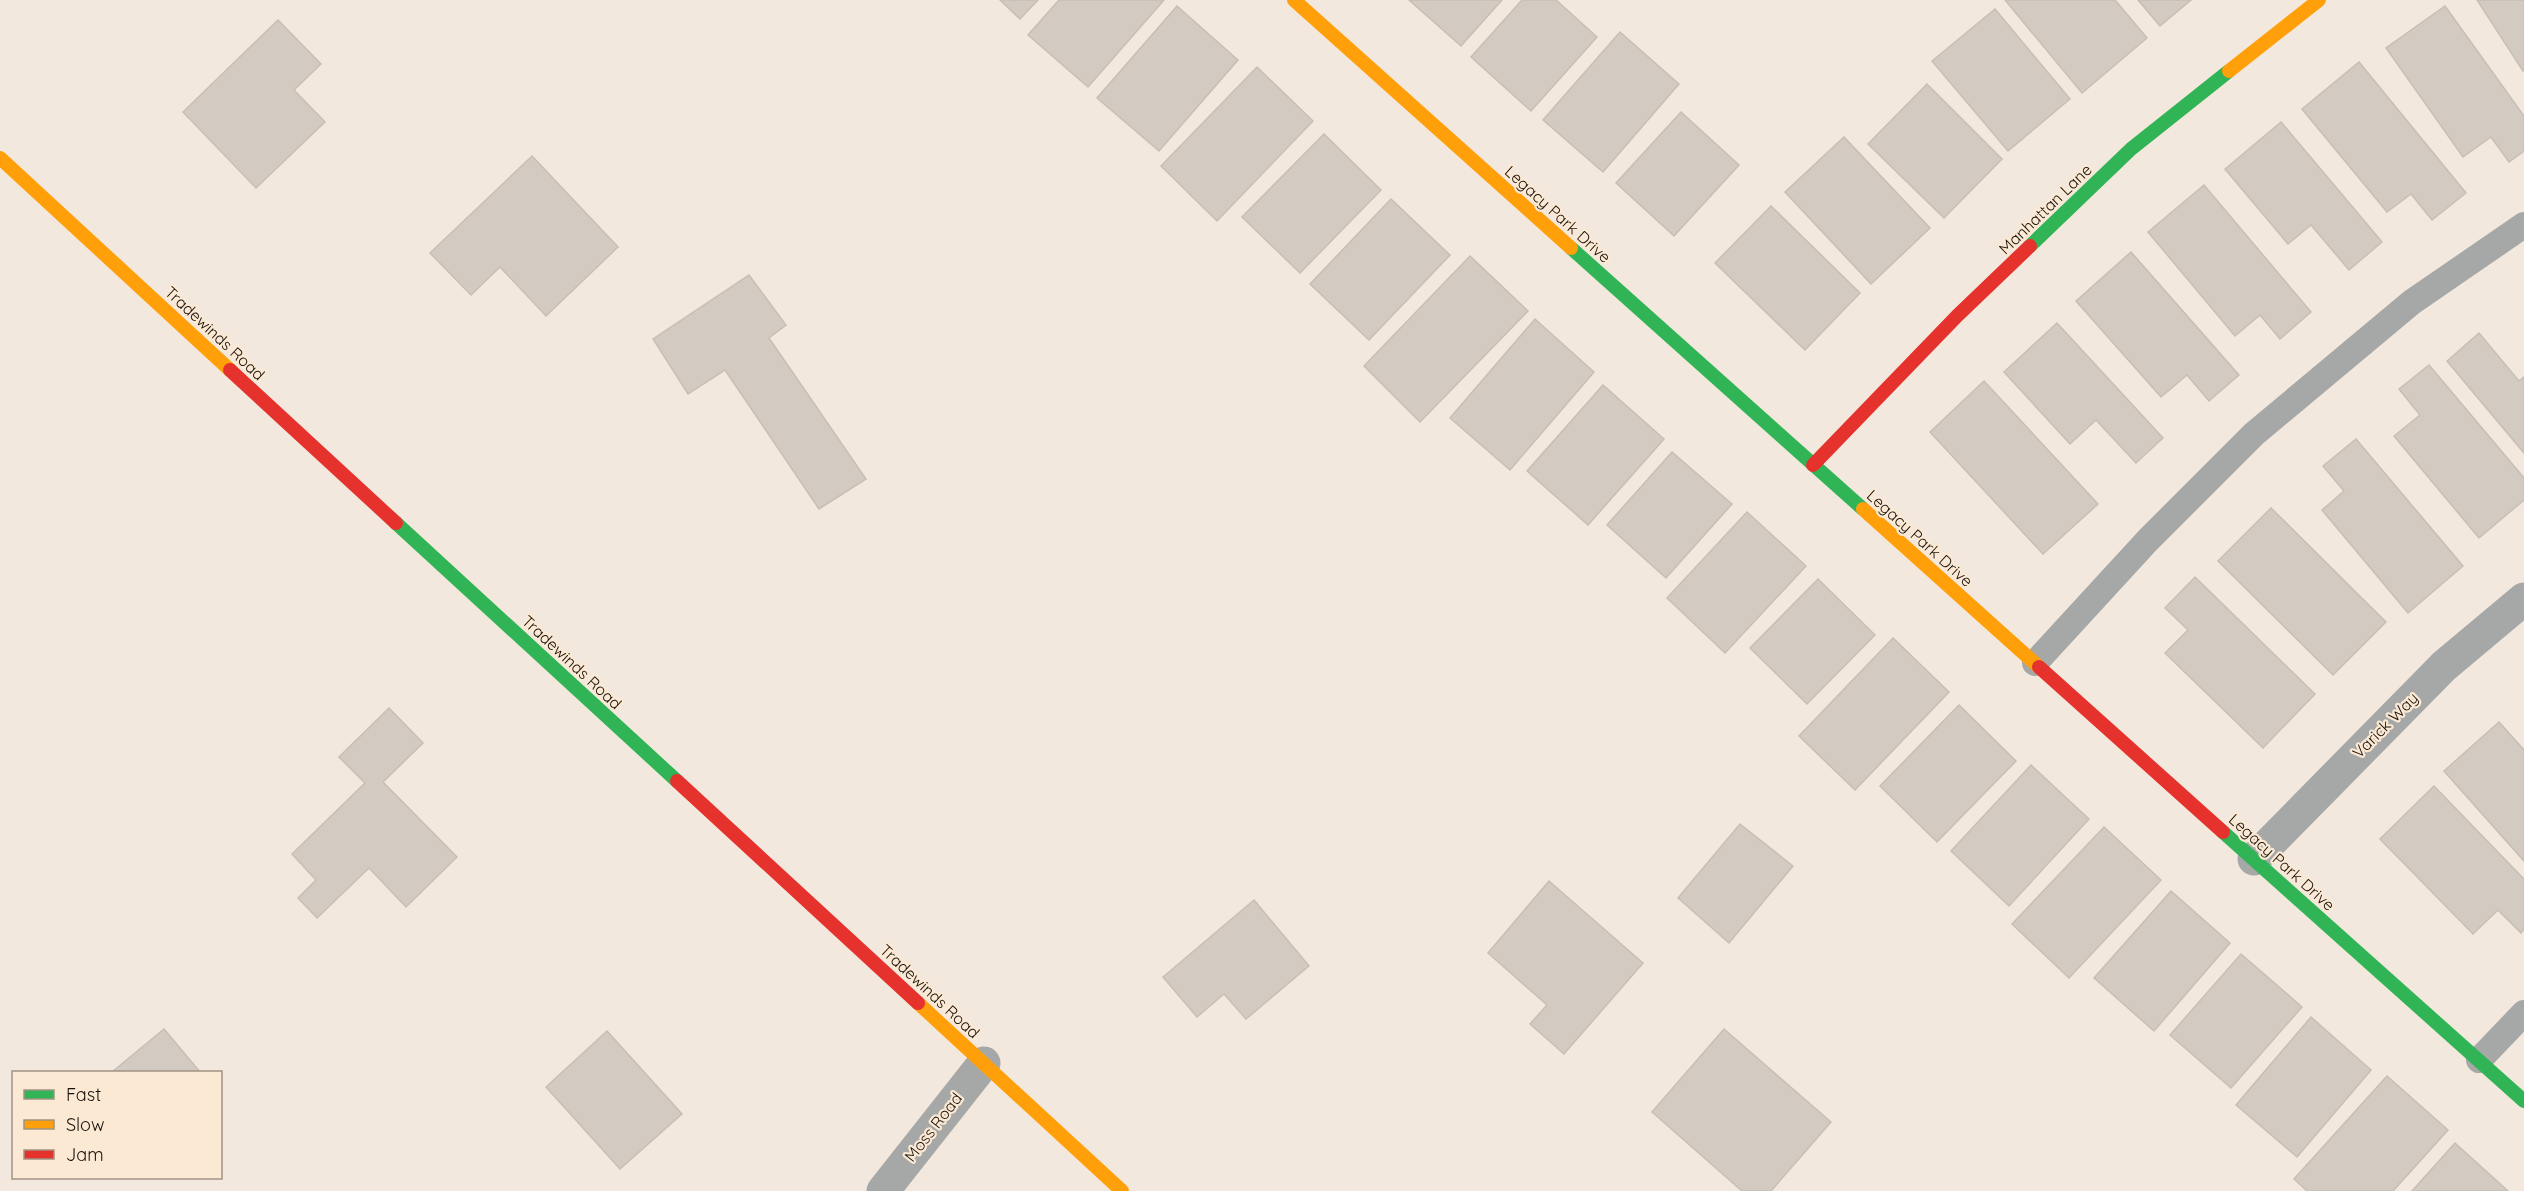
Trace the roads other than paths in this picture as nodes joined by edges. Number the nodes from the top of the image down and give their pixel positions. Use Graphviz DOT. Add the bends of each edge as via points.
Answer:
graph roads {
  1 [pos="1294,0"];
  2 [pos="2319,0"];
  3 [pos="0,159"];
  4 [pos="2524,225"];
  5 [pos="1813,465"];
  6 [pos="2524,599"];
  7 [pos="2035,663"];
  8 [pos="2254,859"];
  9 [pos="2524,1013"];
  10 [pos="2479,1060"];
  11 [pos="984,1063"];
  12 [pos="2524,1101"];
  13 [pos="883,1191"];
  14 [pos="1122,1191"];
  1 -- 5 [label="street, Legacy Park Drive"];
  2 -- 5 [label="street, Manhattan Lane" via="2132,149 1957,316"];
  3 -- 11 [label="street, Tradewinds Road"];
  4 -- 7 [label="lane" via="2412,302 2254,434 2148,540"];
  5 -- 7 [label="street, Legacy Park Drive"];
  6 -- 8 [label="street, Varick Way" via="2444,666"];
  7 -- 8 [label="street, Legacy Park Drive"];
  8 -- 10 [label="street, Legacy Park Drive"];
  9 -- 10 [label="lane"];
  10 -- 12 [label="street, Legacy Park Drive"];
  11 -- 13 [label="street, Moss Road"];
  11 -- 14 [label="street, Tradewinds Road"];
}
